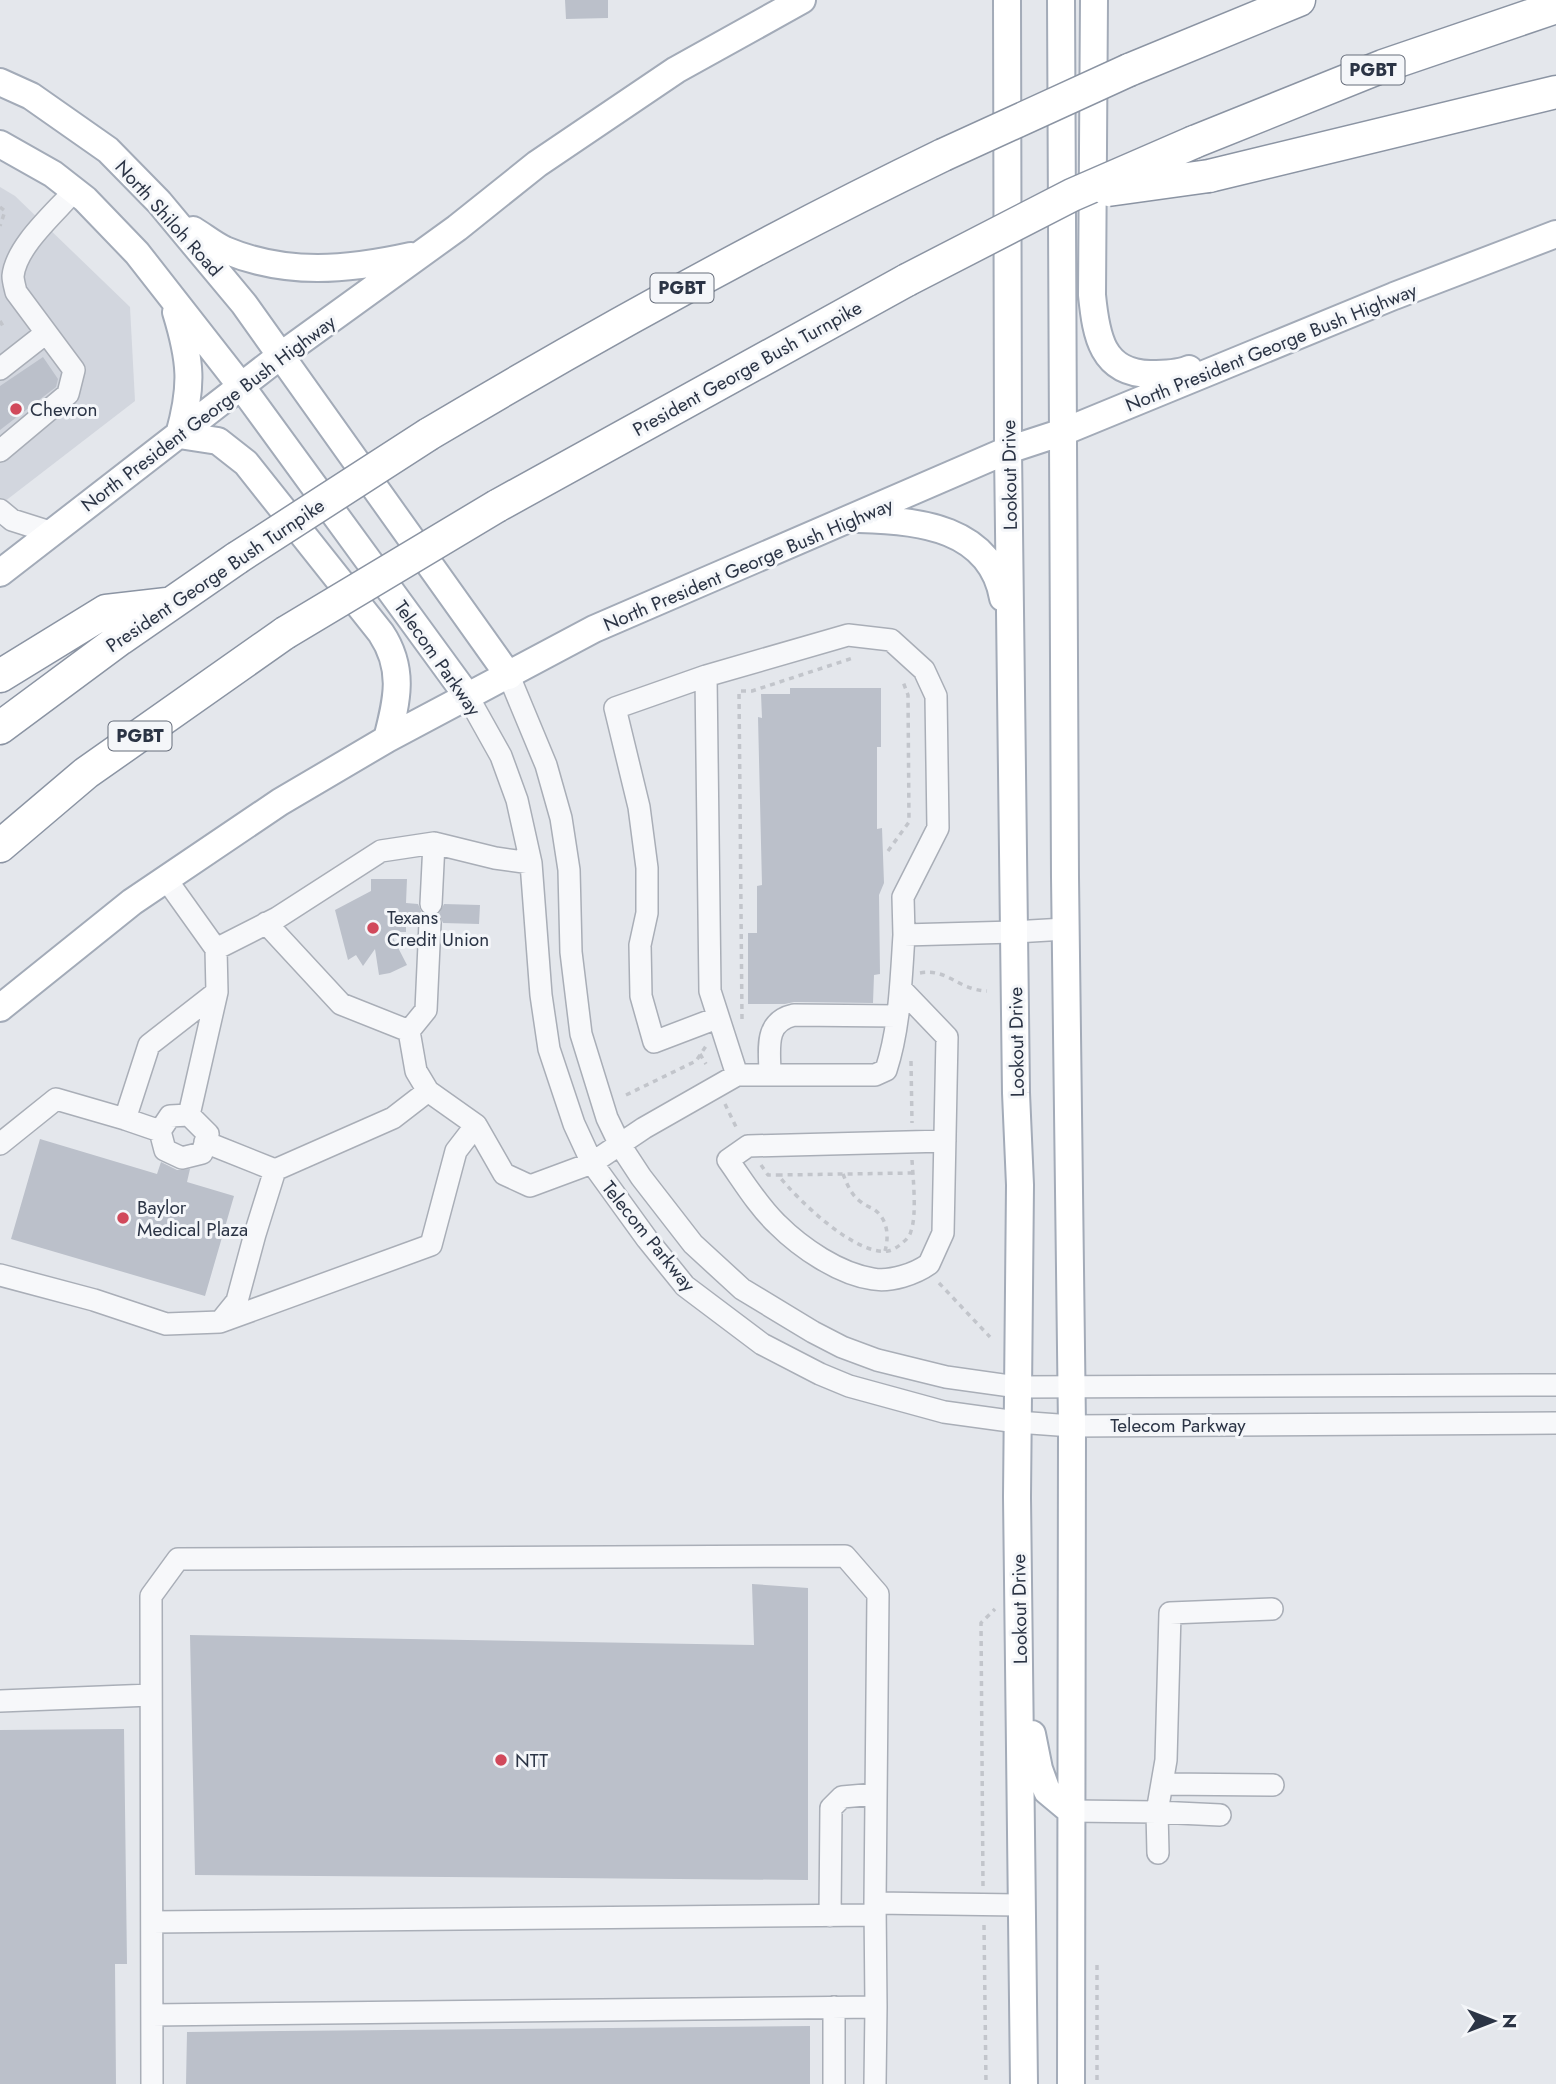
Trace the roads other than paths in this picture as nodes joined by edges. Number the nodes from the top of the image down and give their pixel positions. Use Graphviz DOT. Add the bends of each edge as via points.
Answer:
graph roads {
  1 [pos="802,0"];
  2 [pos="1007,0"];
  3 [pos="1060,0"];
  4 [pos="1094,0"];
  5 [pos="1240,0"];
  6 [pos="1299,0"];
  7 [pos="1556,7"];
  8 [pos="1129,70"];
  9 [pos="0,82"];
  10 [pos="1556,92"];
  11 [pos="0,144"];
  12 [pos="74,191"];
  13 [pos="1072,195"];
  14 [pos="170,216"];
  15 [pos="1556,234"];
  16 [pos="420,254"];
  17 [pos="8,259"];
  18 [pos="172,301"];
  19 [pos="46,332"];
  20 [pos="279,356"];
  21 [pos="1241,358"];
  22 [pos="0,369"];
  23 [pos="241,386"];
  24 [pos="1063,432"];
  25 [pos="178,435"];
  26 [pos="1008,450"];
  27 [pos="0,451"];
  28 [pos="0,510"];
  29 [pos="854,519"];
  30 [pos="53,533"];
  31 [pos="0,573"];
  32 [pos="172,603"];
  33 [pos="1011,642"];
  34 [pos="0,676"];
  35 [pos="509,676"];
  36 [pos="706,676"];
  37 [pos="468,697"];
  38 [pos="0,728"];
  39 [pos="387,739"];
  40 [pos="434,843"];
  41 [pos="0,846"];
  42 [pos="531,863"];
  43 [pos="166,879"];
  44 [pos="266,923"];
  45 [pos="1065,929"];
  46 [pos="1014,932"];
  47 [pos="904,935"];
  48 [pos="216,949"];
  49 [pos="901,989"];
  50 [pos="217,992"];
  51 [pos="0,1008"];
  52 [pos="897,1016"];
  53 [pos="717,1018"];
  54 [pos="409,1031"];
  55 [pos="737,1074"];
  56 [pos="769,1075"];
  57 [pos="428,1091"];
  58 [pos="189,1115"];
  59 [pos="125,1119"];
  60 [pos="476,1125"];
  61 [pos="160,1131"];
  62 [pos="945,1141"];
  63 [pos="205,1142"];
  64 [pos="0,1144"];
  65 [pos="620,1145"];
  66 [pos="592,1163"];
  67 [pos="275,1170"];
  68 [pos="0,1275"];
  69 [pos="220,1322"];
  70 [pos="1556,1385"];
  71 [pos="1018,1387"];
  72 [pos="1071,1387"];
  73 [pos="1017,1422"];
  74 [pos="1556,1423"];
  75 [pos="1072,1426"];
  76 [pos="1272,1609"];
  77 [pos="1019,1678"];
  78 [pos="151,1695"];
  79 [pos="0,1701"];
  80 [pos="1162,1784"];
  81 [pos="1273,1785"];
  82 [pos="876,1794"];
  83 [pos="1072,1811"];
  84 [pos="1157,1812"];
  85 [pos="1220,1815"];
  86 [pos="1158,1853"];
  87 [pos="1022,1905"];
  88 [pos="875,1909"];
  89 [pos="830,1916"];
  90 [pos="152,1922"];
  91 [pos="834,2007"];
  92 [pos="876,2007"];
  93 [pos="152,2015"];
  94 [pos="152,2084"];
  95 [pos="834,2084"];
  96 [pos="876,2084"];
  97 [pos="1024,2084"];
  98 [pos="1071,2084"];
  1 -- 16 [label="main road, North President George Bush Highway" via="676,70 537,164"];
  2 -- 26 [label="main road, Lookout Drive"];
  3 -- 24 [label="main road"];
  4 -- 21 [label="main road" via="1092,295 1102,347 1131,373 1182,372 1211,360"];
  5 -- 8 [label="highway"];
  6 -- 8 [label="highway, President George Bush Turnpike / PGBT"];
  7 -- 13 [label="highway, President George Bush Turnpike / PGBT, bridge" via="1383,66"];
  8 -- 32 [label="highway, President George Bush Turnpike / PGBT, bridge" via="943,155 670,294 429,434"];
  9 -- 14 [label="main road, North Shiloh Road" via="32,96 108,150"];
  10 -- 13 [label="highway, bridge" via="1209,176"];
  11 -- 12 [label="main road"];
  12 -- 17 [label="street"];
  12 -- 18 [label="main road" via="137,253"];
  13 -- 41 [label="highway, President George Bush Turnpike / PGBT, bridge" via="907,280 497,506 285,633 86,774"];
  14 -- 16 [label="main road" via="224,250 308,269 363,266"];
  14 -- 20 [label="main road, North Shiloh Road" via="244,304"];
  15 -- 21 [label="main road, North President George Bush Highway"];
  16 -- 20 [label="main road, North President George Bush Highway"];
  17 -- 19 [label="street" via="16,292"];
  18 -- 23 [label="main road"];
  18 -- 25 [label="main road" via="190,377"];
  19 -- 22 [label="street"];
  19 -- 27 [label="street" via="74,370 68,394"];
  20 -- 23 [label="main road, North President George Bush Highway"];
  20 -- 35 [label="main road, Telecom Parkway"];
  21 -- 24 [label="main road, North President George Bush Highway"];
  23 -- 25 [label="main road, North President George Bush Highway"];
  23 -- 37 [label="main road, Telecom Parkway"];
  24 -- 26 [label="main road, North President George Bush Highway"];
  24 -- 45 [label="main road"];
  25 -- 30 [label="main road, North President George Bush Highway"];
  25 -- 39 [label="main road" via="218,441 246,463 393,650 397,703"];
  26 -- 29 [label="main road, North President George Bush Highway"];
  26 -- 33 [label="main road, Lookout Drive"];
  28 -- 30 [label="street" via="12,520"];
  29 -- 33 [label="main road" via="926,524 963,539 995,569"];
  29 -- 35 [label="main road, North President George Bush Highway" via="594,629"];
  30 -- 31 [label="main road, North President George Bush Highway"];
  32 -- 34 [label="highway" via="106,611"];
  32 -- 38 [label="highway, President George Bush Turnpike / PGBT"];
  33 -- 46 [label="main road, Lookout Drive"];
  35 -- 37 [label="main road, North President George Bush Highway"];
  35 -- 65 [label="street, Telecom Parkway" via="546,765 561,818 582,1034 607,1118"];
  36 -- 47 [label="street" via="848,635 891,640 924,670 936,695 938,828 903,897"];
  36 -- 53 [label="street" via="710,991"];
  36 -- 53 [label="street" via="615,708 639,807 647,868 640,996 654,1042"];
  37 -- 39 [label="main road, North President George Bush Highway"];
  37 -- 42 [label="street, Telecom Parkway" via="501,757"];
  39 -- 43 [label="main road, North President George Bush Highway" via="279,802"];
  40 -- 42 [label="street"];
  40 -- 44 [label="street" via="381,851"];
  40 -- 54 [label="street" via="426,1010"];
  42 -- 66 [label="street, Telecom Parkway" via="549,1049"];
  43 -- 48 [label="street"];
  43 -- 51 [label="main road, North President George Bush Highway"];
  44 -- 48 [label="street"];
  44 -- 54 [label="street" via="341,1004"];
  45 -- 46 [label="street"];
  45 -- 72 [label="main road"];
  46 -- 47 [label="street"];
  46 -- 71 [label="main road, Lookout Drive" via="1020,1198"];
  47 -- 49 [label="street"];
  48 -- 50 [label="street"];
  49 -- 52 [label="street"];
  49 -- 62 [label="street" via="947,1037"];
  50 -- 58 [label="street"];
  50 -- 59 [label="street" via="149,1045"];
  52 -- 56 [label="street" via="886,1070 875,1075"];
  52 -- 56 [label="street" via="783,1018 771,1034"];
  53 -- 55 [label="street"];
  54 -- 57 [label="street" via="416,1071"];
  55 -- 56 [label="street"];
  55 -- 65 [label="street"];
  57 -- 60 [label="street"];
  57 -- 67 [label="street" via="393,1118"];
  58 -- 61 [label="street" via="170,1116"];
  58 -- 63 [label="street" via="208,1134"];
  59 -- 61 [label="street"];
  59 -- 64 [label="street" via="56,1099"];
  60 -- 66 [label="street" via="504,1174 530,1186"];
  60 -- 69 [label="street" via="456,1151 431,1245"];
  61 -- 63 [label="street" via="165,1150 182,1158 202,1153"];
  62 -- 62 [label="street" via="943,1233 929,1264 897,1278 874,1280 837,1268 800,1243 776,1224 727,1160 748,1146"];
  63 -- 67 [label="street"];
  65 -- 66 [label="street"];
  65 -- 71 [label="street, Telecom Parkway" via="693,1244 742,1289 842,1348 946,1377"];
  66 -- 73 [label="street, Telecom Parkway" via="685,1286 762,1344 820,1374 876,1395 944,1412"];
  67 -- 69 [label="street" via="237,1301"];
  68 -- 69 [label="street" via="166,1324"];
  70 -- 72 [label="street, Telecom Parkway"];
  71 -- 72 [label="street, Telecom Parkway"];
  71 -- 73 [label="main road, Lookout Drive"];
  72 -- 75 [label="main road"];
  73 -- 75 [label="street, Telecom Parkway"];
  73 -- 77 [label="main road, Lookout Drive"];
  74 -- 75 [label="street, Telecom Parkway"];
  75 -- 83 [label="main road"];
  76 -- 80 [label="street" via="1170,1613"];
  77 -- 83 [label="main road" via="1046,1791"];
  77 -- 87 [label="main road, Lookout Drive"];
  78 -- 79 [label="street"];
  78 -- 82 [label="street" via="151,1596 178,1559 845,1556 878,1594"];
  78 -- 90 [label="street"];
  80 -- 81 [label="street"];
  80 -- 84 [label="street"];
  82 -- 88 [label="street"];
  82 -- 89 [label="street" via="842,1797 831,1808"];
  83 -- 84 [label="street"];
  83 -- 98 [label="main road"];
  84 -- 85 [label="street"];
  84 -- 86 [label="street"];
  87 -- 88 [label="street"];
  87 -- 97 [label="main road, Lookout Drive"];
  88 -- 89 [label="street"];
  88 -- 92 [label="street"];
  89 -- 90 [label="street"];
  90 -- 93 [label="street"];
  91 -- 92 [label="street"];
  91 -- 93 [label="street"];
  91 -- 95 [label="street"];
  92 -- 96 [label="street"];
  93 -- 94 [label="street"];
}
